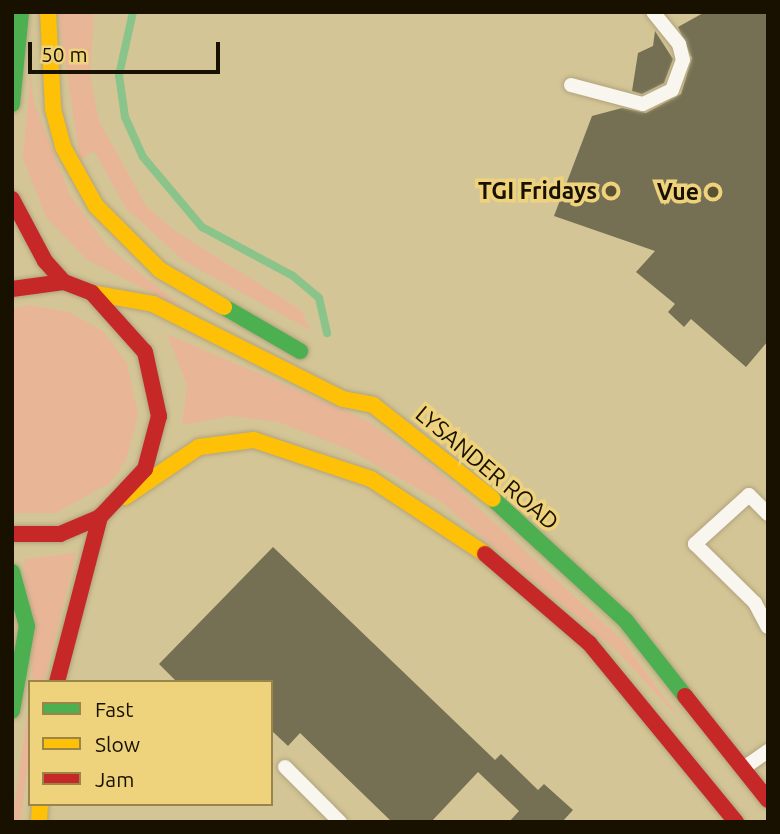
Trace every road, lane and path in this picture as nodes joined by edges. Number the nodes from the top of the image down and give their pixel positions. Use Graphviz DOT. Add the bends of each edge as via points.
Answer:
graph roads {
  1 [pos="21,12"];
  2 [pos="48,12"];
  3 [pos="653,12"];
  4 [pos="571,85"];
  5 [pos="12,104"];
  6 [pos="12,199"];
  7 [pos="64,282"];
  8 [pos="12,289"];
  9 [pos="92,293"];
  10 [pos="312,358"];
  11 [pos="342,377"];
  12 [pos="373,405"];
  13 [pos="125,497"];
  14 [pos="768,514"];
  15 [pos="100,517"];
  16 [pos="12,534"];
  17 [pos="12,572"];
  18 [pos="767,627"];
  19 [pos="768,635"];
  20 [pos="58,680"];
  21 [pos="12,710"];
  22 [pos="768,751"];
  23 [pos="285,767"];
  24 [pos="745,767"];
  25 [pos="768,800"];
  26 [pos="340,822"];
  27 [pos="736,822"];
  1 -- 5 [label="street"];
  2 -- 10 [label="street" via="53,110 63,147 96,206 160,270"];
  3 -- 4 [label="lane" via="679,44 683,60 672,90 643,104"];
  6 -- 7 [label="street" via="45,261"];
  7 -- 8 [label="street"];
  7 -- 9 [label="street"];
  9 -- 12 [label="street, LYSANDER ROAD" via="153,304 343,399"];
  9 -- 13 [label="street" via="125,326 153,373 159,416 145,469"];
  11 -- 12 [label="street"];
  12 -- 24 [label="street, LYSANDER ROAD" via="504,506 626,621"];
  13 -- 15 [label="street"];
  13 -- 27 [label="street" via="199,447 225,441 254,440 370,479 468,540 589,643"];
  14 -- 18 [label="lane" via="749,495 695,544 755,603"];
  15 -- 16 [label="street" via="60,534"];
  15 -- 20 [label="street"];
  17 -- 21 [label="street" via="27,625"];
  18 -- 19 [label="lane"];
  22 -- 24 [label="lane"];
  23 -- 26 [label="lane"];
  24 -- 25 [label="street, LYSANDER ROAD"];
}
